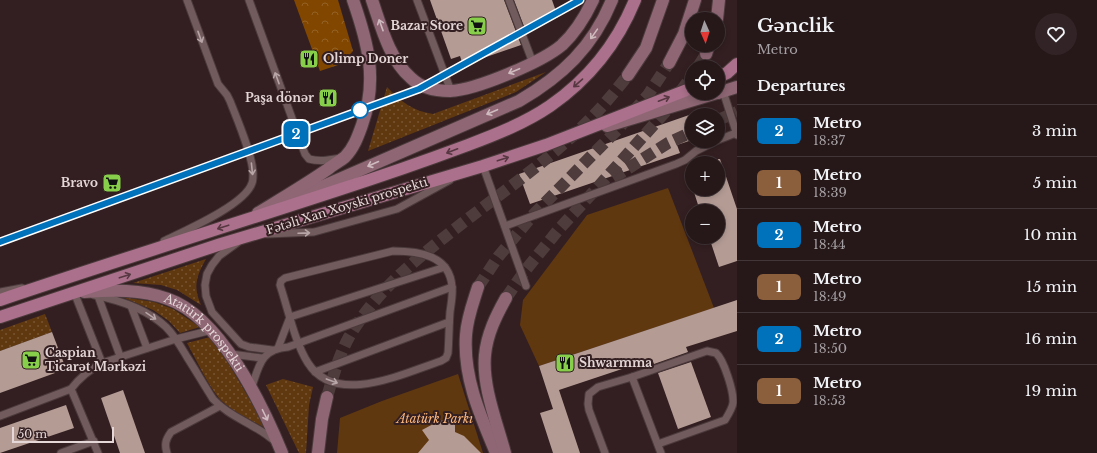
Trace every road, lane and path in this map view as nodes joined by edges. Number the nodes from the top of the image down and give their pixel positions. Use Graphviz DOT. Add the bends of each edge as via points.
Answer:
graph roads {
  1 [pos="187,0"];
  2 [pos="248,0"];
  3 [pos="353,0"];
  4 [pos="372,0"];
  5 [pos="417,0"];
  6 [pos="509,0"];
  7 [pos="593,0"];
  8 [pos="612,0"];
  9 [pos="635,0"];
  10 [pos="663,0"];
  11 [pos="694,0"];
  12 [pos="719,0"];
  13 [pos="718,12"];
  14 [pos="533,63"];
  15 [pos="669,63"];
  16 [pos="737,64"];
  17 [pos="725,74"];
  18 [pos="628,75"];
  19 [pos="737,87"];
  20 [pos="725,90"];
  21 [pos="451,91"];
  22 [pos="685,91"];
  23 [pos="693,100"];
  24 [pos="722,100"];
  25 [pos="737,134"];
  26 [pos="725,138"];
  27 [pos="546,145"];
  28 [pos="701,148"];
  29 [pos="344,157"];
  30 [pos="483,166"];
  31 [pos="470,169"];
  32 [pos="249,219"];
  33 [pos="505,226"];
  34 [pos="251,235"];
  35 [pos="136,255"];
  36 [pos="445,266"];
  37 [pos="61,279"];
  38 [pos="526,286"];
  39 [pos="452,287"];
  40 [pos="478,287"];
  41 [pos="0,292"];
  42 [pos="74,292"];
  43 [pos="98,296"];
  44 [pos="506,298"];
  45 [pos="0,300"];
  46 [pos="131,306"];
  47 [pos="0,317"];
  48 [pos="290,317"];
  49 [pos="449,322"];
  50 [pos="212,330"];
  51 [pos="176,340"];
  52 [pos="299,343"];
  53 [pos="147,348"];
  54 [pos="275,349"];
  55 [pos="231,354"];
  56 [pos="120,356"];
  57 [pos="262,358"];
  58 [pos="102,363"];
  59 [pos="315,372"];
  60 [pos="632,377"];
  61 [pos="71,389"];
  62 [pos="251,389"];
  63 [pos="327,397"];
  64 [pos="220,406"];
  65 [pos="0,416"];
  66 [pos="94,441"];
  67 [pos="658,444"];
  68 [pos="280,448"];
  69 [pos="61,453"];
  70 [pos="98,453"];
  71 [pos="167,453"];
  72 [pos="318,453"];
  73 [pos="496,453"];
  74 [pos="505,453"];
  75 [pos="605,453"];
  76 [pos="661,453"];
  1 -- 35 [label="lane, one-way" via="218,84 227,94 251,159 252,184 234,203"];
  29 -- 2 [label="lane, one-way" via="322,161 309,159 305,154"];
  3 -- 29 [label="street" via="370,56 371,82 367,111 353,145"];
  21 -- 4 [label="street, one-way" via="426,88 404,71 392,52"];
  5 -- 21 [label="lane"];
  6 -- 14 [label="lane"];
  7 -- 14 [label="street" via="575,31 558,48"];
  8 -- 32 [label="street, one-way" via="598,28 577,56 535,92"];
  9 -- 32 [label="main road, Fətəli Xan Xoyski prospekti, one-way" via="627,19 605,55 587,76 529,118 491,136 414,165"];
  10 -- 18 [label="street" via="646,48"];
  11 -- 15 [label="street" via="684,34"];
  12 -- 13 [label="street"];
  14 -- 21 [label="street, one-way" via="481,84"];
  16 -- 17 [label="main road"];
  19 -- 20 [label="street"];
  27 -- 22 [label="main road, Fətəli Xan Xoyski prospekti, one-way"];
  23 -- 27 [label="street"];
  24 -- 25 [label="lane"];
  25 -- 26 [label="lane"];
  30 -- 27 [label="main road, Fətəli Xan Xoyski prospekti, one-way"];
  28 -- 33 [label="lane" via="676,164"];
  29 -- 32 [label="street"];
  30 -- 31 [label="main road, Fətəli Xan Xoyski prospekti"];
  30 -- 33 [label="lane"];
  31 -- 34 [label="main road, Fətəli Xan Xoyski prospekti"];
  34 -- 31 [label="lane, one-way" via="314,232 397,209"];
  32 -- 35 [label="main road, Fətəli Xan Xoyski prospekti, one-way"];
  33 -- 38 [label="lane"];
  42 -- 34 [label="main road, Fətəli Xan Xoyski prospekti, one-way"];
  34 -- 54 [label="lane" via="228,249 212,265 205,284 206,296 212,312 241,344"];
  35 -- 37 [label="main road, Fətəli Xan Xoyski prospekti"];
  36 -- 39 [label="lane"];
  36 -- 48 [label="lane"];
  36 -- 48 [label="lane" via="429,255 413,251 393,251 285,278 281,280 280,285"];
  37 -- 41 [label="lane"];
  37 -- 45 [label="main road, Fətəli Xan Xoyski prospekti"];
  39 -- 49 [label="lane"];
  39 -- 52 [label="lane"];
  40 -- 73 [label="street" via="466,334 467,370 478,409"];
  42 -- 43 [label="lane"];
  42 -- 47 [label="main road, Fətəli Xan Xoyski prospekti"];
  42 -- 50 [label="street, Atatürk prospekti" via="118,290 150,293 186,307"];
  42 -- 58 [label="lane"];
  43 -- 46 [label="lane"];
  43 -- 56 [label="lane"];
  44 -- 74 [label="street" via="494,319 485,356 487,385"];
  46 -- 51 [label="lane, one-way" via="166,327"];
  46 -- 53 [label="lane"];
  48 -- 52 [label="lane"];
  48 -- 54 [label="lane"];
  49 -- 59 [label="lane"];
  59 -- 49 [label="lane, one-way" via="344,385 374,383 441,361 448,353"];
  50 -- 51 [label="lane"];
  50 -- 55 [label="street, Atatürk prospekti"];
  51 -- 53 [label="lane"];
  51 -- 64 [label="lane"];
  52 -- 54 [label="lane"];
  52 -- 59 [label="lane"];
  53 -- 56 [label="lane"];
  54 -- 57 [label="lane"];
  55 -- 57 [label="lane"];
  55 -- 62 [label="street, Atatürk prospekti"];
  56 -- 58 [label="lane"];
  57 -- 62 [label="lane"];
  58 -- 61 [label="lane" via="87,372"];
  60 -- 67 [label="lane"];
  60 -- 67 [label="lane" via="707,351 716,353 721,360 733,395 732,407 725,420"];
  60 -- 75 [label="lane" via="598,387 589,394 589,410"];
  61 -- 65 [label="lane"];
  61 -- 66 [label="lane"];
  62 -- 68 [label="street, Atatürk prospekti, one-way"];
  63 -- 72 [label="street"];
  64 -- 68 [label="lane" via="255,427"];
  64 -- 71 [label="lane" via="171,432 166,439"];
  66 -- 69 [label="lane"];
  66 -- 70 [label="lane"];
  67 -- 76 [label="lane"];
}
